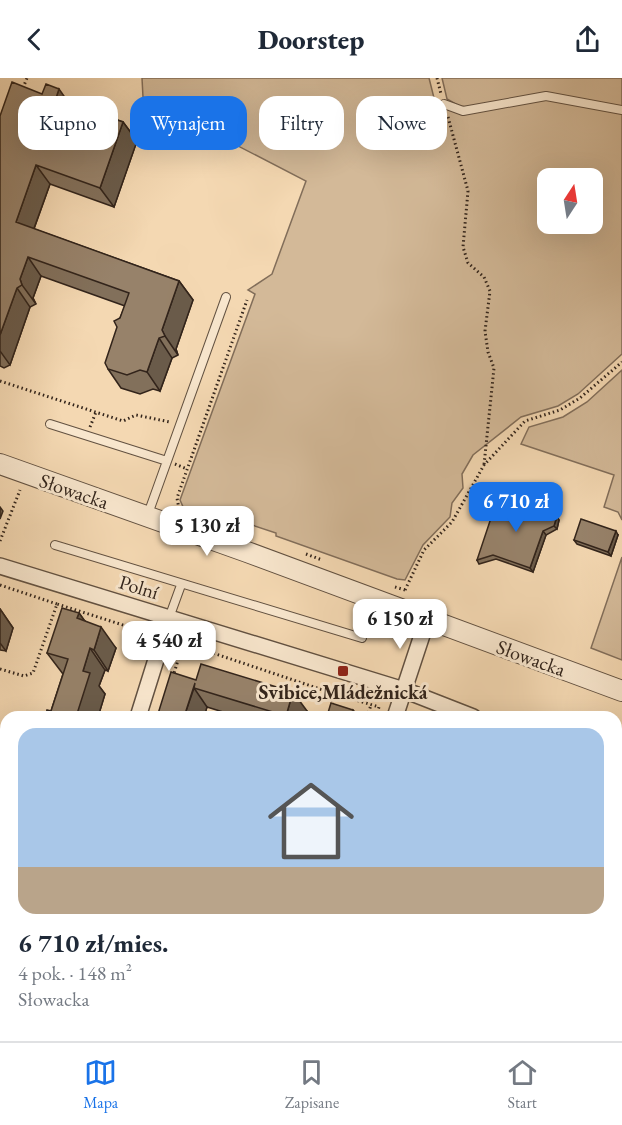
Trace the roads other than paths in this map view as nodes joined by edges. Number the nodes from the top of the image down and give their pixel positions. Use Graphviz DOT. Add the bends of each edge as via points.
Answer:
graph roads {
  1 [pos="447,105"];
  2 [pos="622,110"];
  3 [pos="225,297"];
  4 [pos="50,424"];
  5 [pos="167,461"];
  6 [pos="0,464"];
  7 [pos="147,516"];
  8 [pos="55,545"];
  9 [pos="0,566"];
  10 [pos="181,585"];
  11 [pos="169,618"];
  12 [pos="427,620"];
  13 [pos="362,638"];
  14 [pos="404,690"];
  15 [pos="622,691"];
  16 [pos="140,711"];
  17 [pos="397,711"];
  18 [pos="458,711"];
  1 -- 2 [label="lane" via="463,111 546,96"];
  3 -- 5 [label="lane"];
  4 -- 5 [label="lane"];
  5 -- 7 [label="lane"];
  6 -- 7 [label="street, Słowacka"];
  7 -- 12 [label="street, Słowacka"];
  8 -- 10 [label="lane"];
  9 -- 11 [label="street, Polní"];
  10 -- 11 [label="lane"];
  10 -- 13 [label="lane"];
  11 -- 14 [label="street, Polní"];
  11 -- 16 [label="street"];
  12 -- 14 [label="street"];
  12 -- 15 [label="street, Słowacka"];
  14 -- 17 [label="street"];
  14 -- 18 [label="street, Polní"];
}
